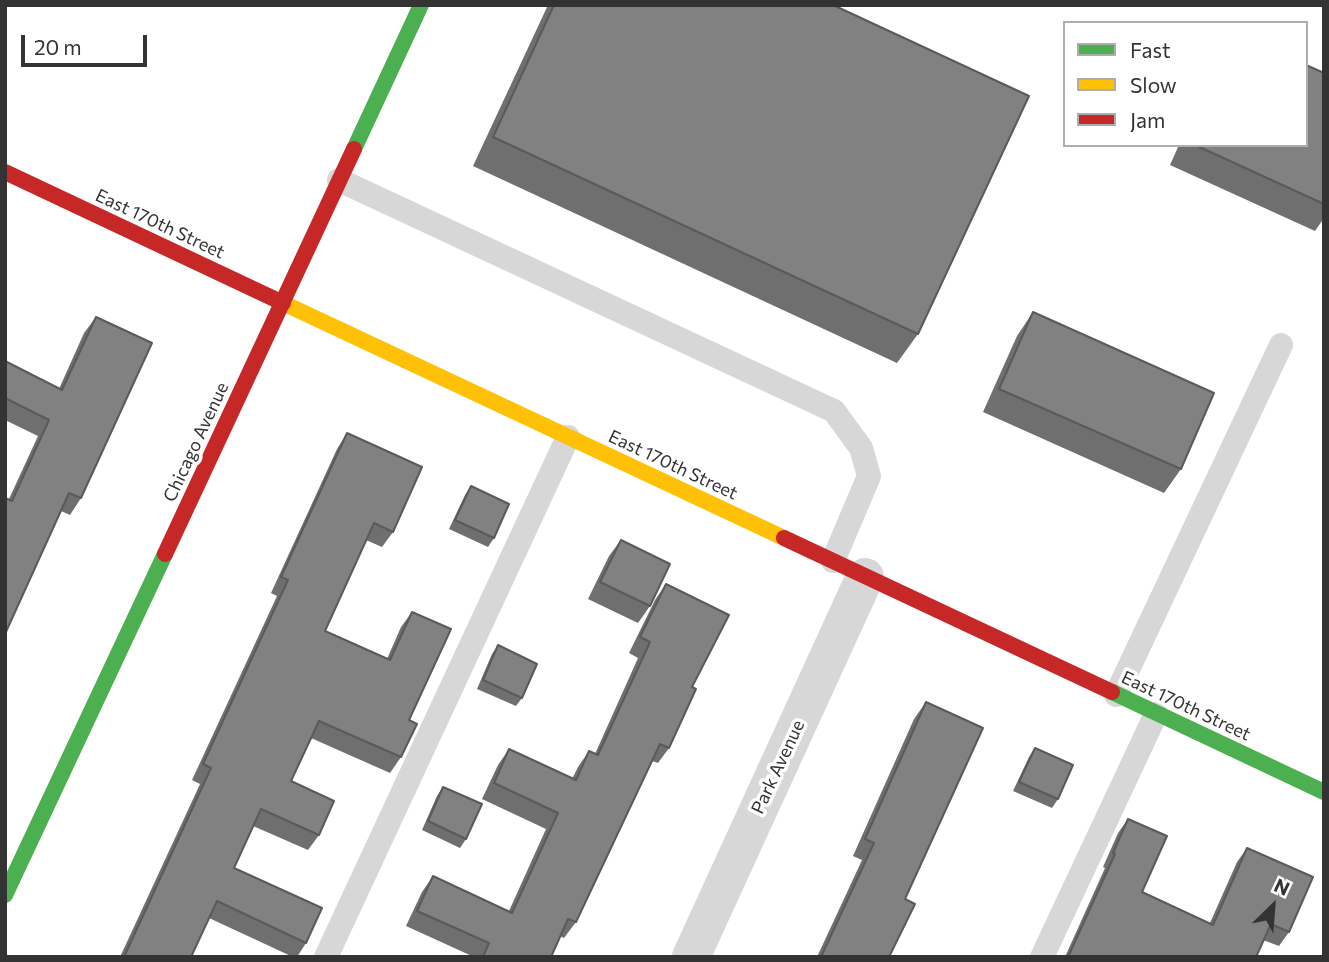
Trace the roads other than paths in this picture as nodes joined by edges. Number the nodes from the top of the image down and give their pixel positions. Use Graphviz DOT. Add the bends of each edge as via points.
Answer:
graph roads {
  1 [pos="421,5"];
  2 [pos="5,172"];
  3 [pos="339,180"];
  4 [pos="282,302"];
  5 [pos="1281,345"];
  6 [pos="568,437"];
  7 [pos="849,569"];
  8 [pos="1116,695"];
  9 [pos="1156,714"];
  10 [pos="1324,792"];
  11 [pos="5,895"];
  12 [pos="326,957"];
  13 [pos="691,957"];
  14 [pos="1042,957"];
  1 -- 3 [label="street, Chicago Avenue"];
  2 -- 4 [label="street, East 170th Street"];
  3 -- 4 [label="street, Chicago Avenue"];
  3 -- 7 [label="lane" via="834,411 861,448 869,477"];
  4 -- 6 [label="street, East 170th Street"];
  4 -- 11 [label="street, Chicago Avenue"];
  5 -- 8 [label="lane"];
  6 -- 7 [label="street, East 170th Street"];
  6 -- 12 [label="lane"];
  7 -- 8 [label="street, East 170th Street"];
  7 -- 13 [label="street, Park Avenue"];
  8 -- 9 [label="street, East 170th Street"];
  9 -- 10 [label="street, East 170th Street"];
  9 -- 14 [label="lane"];
}
